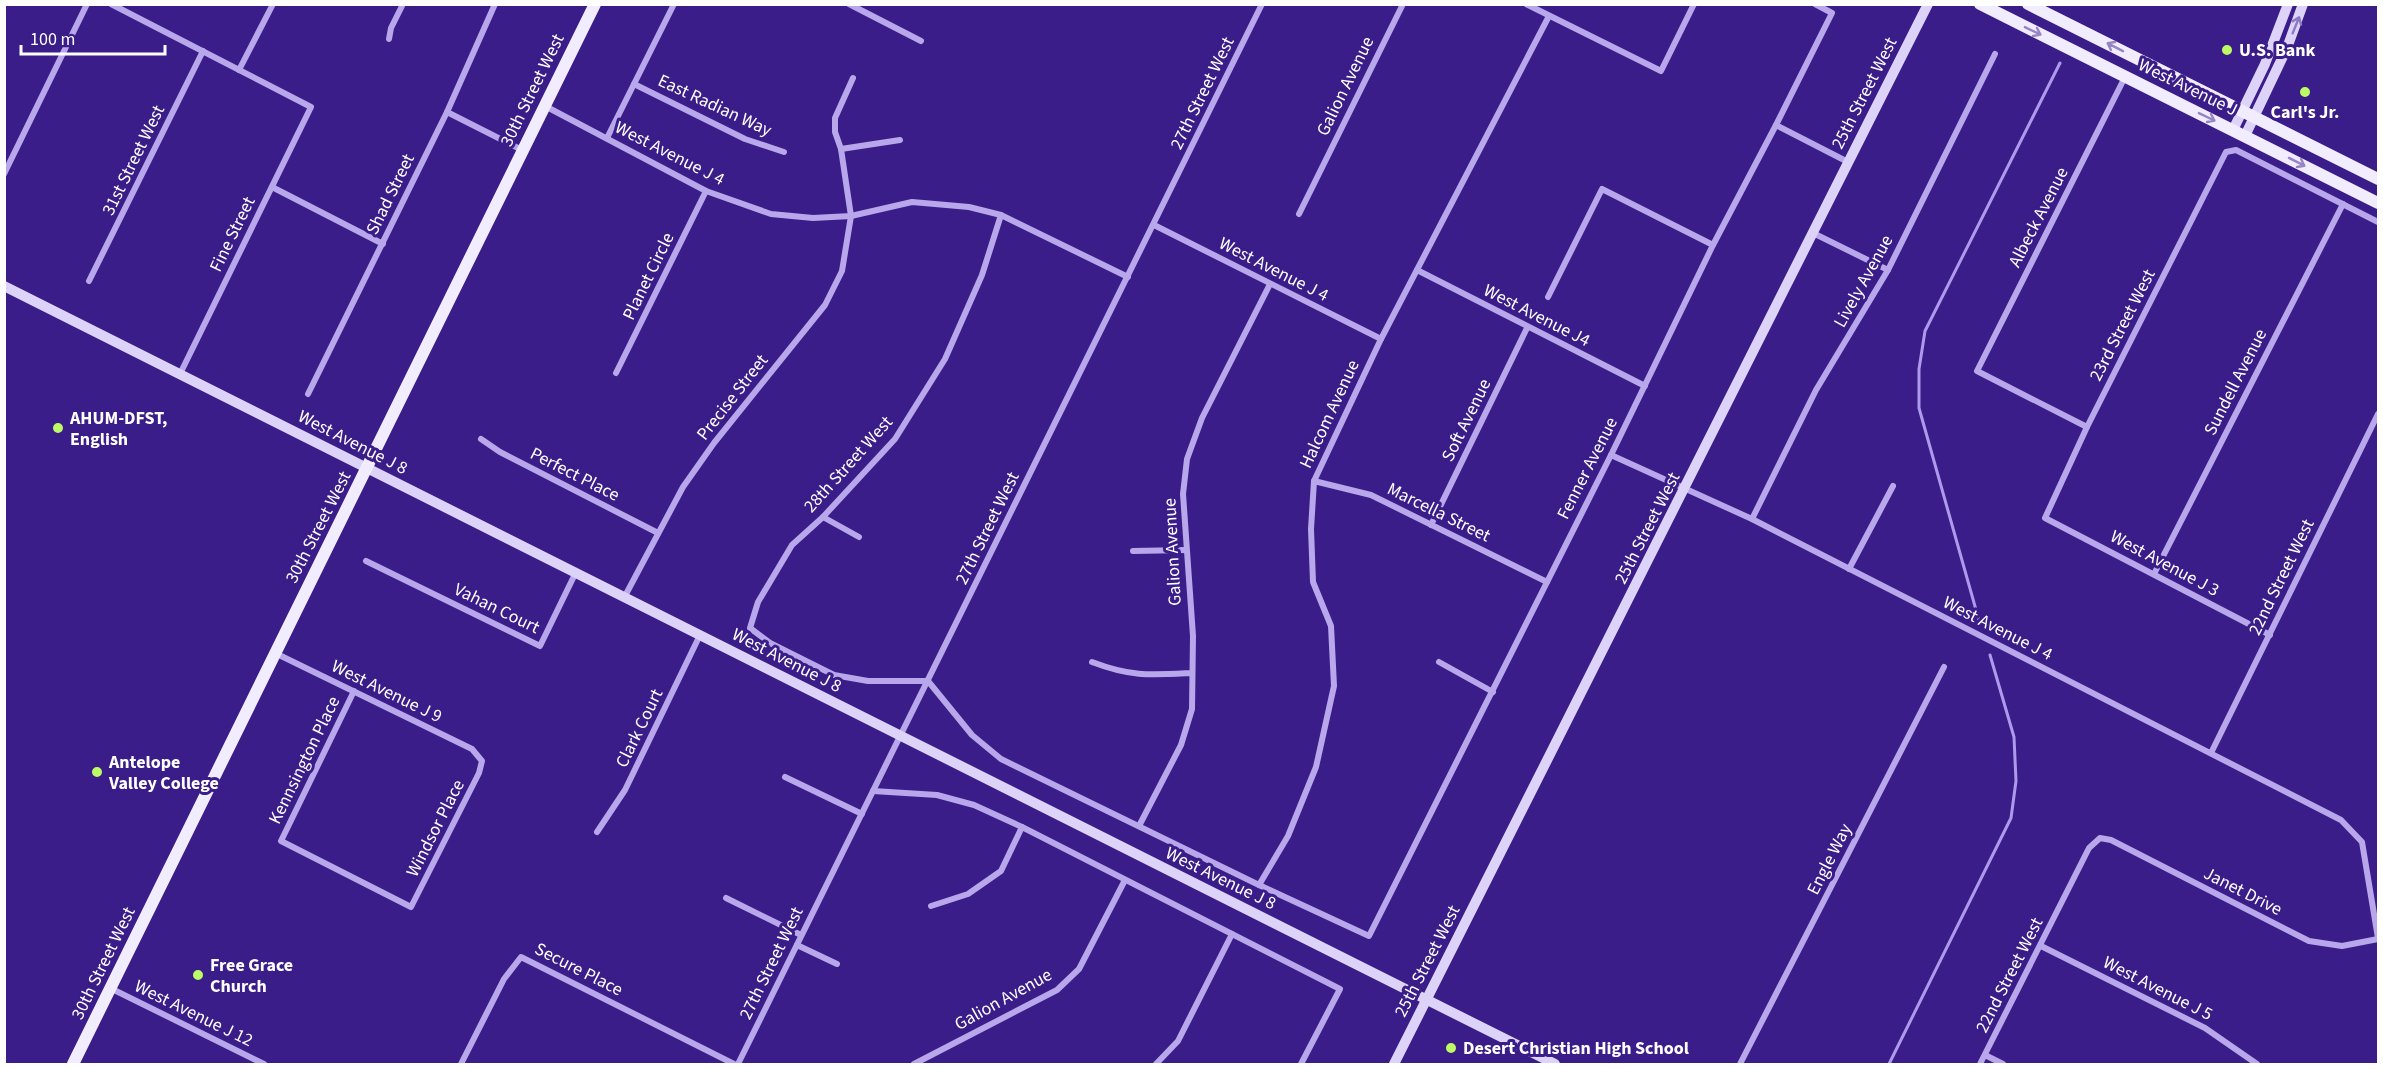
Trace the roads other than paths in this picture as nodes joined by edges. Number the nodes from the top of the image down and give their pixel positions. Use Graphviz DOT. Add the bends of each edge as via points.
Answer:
graph roads {
  1 [pos="87,4"];
  2 [pos="111,4"];
  3 [pos="273,4"];
  4 [pos="403,4"];
  5 [pos="495,4"];
  6 [pos="595,4"];
  7 [pos="674,4"];
  8 [pos="1262,4"];
  9 [pos="1403,4"];
  10 [pos="1526,4"];
  11 [pos="1694,4"];
  12 [pos="1815,4"];
  13 [pos="1928,4"];
  14 [pos="1980,4"];
  15 [pos="2028,4"];
  16 [pos="2288,4"];
  17 [pos="2303,4"];
  18 [pos="850,5"];
  19 [pos="1549,16"];
  20 [pos="389,39"];
  21 [pos="921,41"];
  22 [pos="203,51"];
  23 [pos="1995,54"];
  24 [pos="239,70"];
  25 [pos="2125,76"];
  26 [pos="853,78"];
  27 [pos="634,84"];
  28 [pos="545,105"];
  29 [pos="2242,111"];
  30 [pos="447,112"];
  31 [pos="2254,117"];
  32 [pos="1776,125"];
  33 [pos="2233,130"];
  34 [pos="2245,136"];
  35 [pos="607,138"];
  36 [pos="900,140"];
  37 [pos="841,149"];
  38 [pos="522,150"];
  39 [pos="784,152"];
  40 [pos="1848,162"];
  41 [pos="4,174"];
  42 [pos="2379,179"];
  43 [pos="272,188"];
  44 [pos="706,191"];
  45 [pos="2379,203"];
  46 [pos="2343,204"];
  47 [pos="1299,214"];
  48 [pos="1001,215"];
  49 [pos="851,216"];
  50 [pos="2379,222"];
  51 [pos="1154,225"];
  52 [pos="1813,233"];
  53 [pos="383,244"];
  54 [pos="1713,245"];
  55 [pos="1417,270"];
  56 [pos="1888,270"];
  57 [pos="1128,277"];
  58 [pos="89,281"];
  59 [pos="1270,284"];
  60 [pos="4,286"];
  61 [pos="1548,297"];
  62 [pos="1527,328"];
  63 [pos="1381,339"];
  64 [pos="180,374"];
  65 [pos="616,374"];
  66 [pos="1645,386"];
  67 [pos="308,394"];
  68 [pos="2379,414"];
  69 [pos="2087,427"];
  70 [pos="481,439"];
  71 [pos="1611,455"];
  72 [pos="368,469"];
  73 [pos="1314,481"];
  74 [pos="1893,486"];
  75 [pos="1685,490"];
  76 [pos="823,517"];
  77 [pos="2045,518"];
  78 [pos="1752,519"];
  79 [pos="1431,525"];
  80 [pos="658,532"];
  81 [pos="859,537"];
  82 [pos="1186,550"];
  83 [pos="1134,551"];
  84 [pos="366,561"];
  85 [pos="1848,569"];
  86 [pos="577,572"];
  87 [pos="2154,574"];
  88 [pos="1546,582"];
  89 [pos="625,596"];
  90 [pos="700,634"];
  91 [pos="2270,635"];
  92 [pos="275,653"];
  93 [pos="1092,662"];
  94 [pos="1439,662"];
  95 [pos="1944,667"];
  96 [pos="1192,673"];
  97 [pos="928,681"];
  98 [pos="354,692"];
  99 [pos="1493,692"];
  100 [pos="900,737"];
  101 [pos="2211,753"];
  102 [pos="482,761"];
  103 [pos="785,777"];
  104 [pos="873,791"];
  105 [pos="862,814"];
  106 [pos="1139,826"];
  107 [pos="1022,827"];
  108 [pos="597,832"];
  109 [pos="2100,838"];
  110 [pos="1125,880"];
  111 [pos="1259,885"];
  112 [pos="726,898"];
  113 [pos="931,906"];
  114 [pos="411,907"];
  115 [pos="1232,934"];
  116 [pos="801,935"];
  117 [pos="2379,939"];
  118 [pos="797,945"];
  119 [pos="2041,946"];
  120 [pos="837,964"];
  121 [pos="110,988"];
  122 [pos="1426,999"];
  123 [pos="1985,1055"];
  124 [pos="255,1062"];
  125 [pos="73,1065"];
  126 [pos="264,1065"];
  127 [pos="461,1065"];
  128 [pos="736,1065"];
  129 [pos="914,1065"];
  130 [pos="1156,1065"];
  131 [pos="1301,1065"];
  132 [pos="1394,1065"];
  133 [pos="1555,1065"];
  134 [pos="1740,1065"];
  135 [pos="1980,1065"];
  136 [pos="2003,1065"];
  137 [pos="2258,1065"];
  1 -- 41 [label="street"];
  2 -- 22 [label="street"];
  3 -- 24 [label="street"];
  4 -- 20 [label="street"];
  5 -- 30 [label="street, Shad Street"];
  6 -- 28 [label="main road, 30th Street West"];
  7 -- 27 [label="street"];
  8 -- 51 [label="street, 27th Street West"];
  9 -- 47 [label="street, Galion Avenue"];
  10 -- 19 [label="street"];
  11 -- 19 [label="street" via="1661,71"];
  12 -- 32 [label="street, Fenner Avenue" via="1832,13"];
  13 -- 40 [label="street, 25th Street West"];
  14 -- 25 [label="main road, West Avenue J, one-way"];
  29 -- 15 [label="main road, West Avenue J, one-way"];
  16 -- 29 [label="street"];
  31 -- 17 [label="street, one-way" via="2288,48"];
  18 -- 21 [label="street"];
  19 -- 55 [label="street, Halcom Avenue"];
  22 -- 24 [label="street"];
  22 -- 58 [label="street, 31st Street West"];
  23 -- 56 [label="street, Lively Avenue"];
  24 -- 43 [label="street, Fine Street" via="311,107"];
  25 -- 33 [label="main road, West Avenue J, one-way"];
  25 -- 69 [label="street, Albeck Avenue" via="1977,371"];
  26 -- 37 [label="street, Precise Street" via="835,118"];
  27 -- 35 [label="street"];
  27 -- 39 [label="street, East Radian Way" via="745,139"];
  28 -- 35 [label="street, West Avenue J 4"];
  28 -- 38 [label="main road, 30th Street West"];
  29 -- 31 [label="main road, West Avenue J"];
  29 -- 33 [label="street"];
  30 -- 38 [label="street"];
  30 -- 53 [label="street, Shad Street"];
  31 -- 34 [label="street"];
  31 -- 42 [label="main road, West Avenue J"];
  32 -- 40 [label="street"];
  32 -- 54 [label="street, Fenner Avenue"];
  33 -- 34 [label="main road, West Avenue J"];
  34 -- 45 [label="main road, West Avenue J, one-way"];
  35 -- 44 [label="street, West Avenue J 4"];
  36 -- 37 [label="street"];
  37 -- 49 [label="street, Precise Street"];
  38 -- 72 [label="main road, 30th Street West"];
  40 -- 52 [label="street, 25th Street West"];
  43 -- 53 [label="street"];
  43 -- 64 [label="street, Fine Street"];
  44 -- 49 [label="street, West Avenue J 4" via="771,214"];
  44 -- 65 [label="street, Planet Circle"];
  46 -- 50 [label="street"];
  46 -- 69 [label="street, 23rd Street West" via="2236,150 2226,152"];
  46 -- 87 [label="street, Sundell Avenue"];
  48 -- 49 [label="street, West Avenue J 4" via="912,201"];
  48 -- 57 [label="street, West Avenue J 4"];
  48 -- 76 [label="street, 28th Street West" via="982,275 945,359 895,439"];
  49 -- 80 [label="street, Precise Street" via="842,271 825,305 714,443"];
  51 -- 57 [label="street, 27th Street West"];
  51 -- 59 [label="street, West Avenue J 4"];
  52 -- 56 [label="street"];
  52 -- 75 [label="street, 25th Street West"];
  53 -- 67 [label="street, Shad Street"];
  54 -- 61 [label="street" via="1602,189"];
  54 -- 66 [label="street, Fenner Avenue"];
  55 -- 62 [label="street, West Avenue J4"];
  55 -- 63 [label="street, Halcom Avenue"];
  56 -- 78 [label="street, Lively Avenue" via="1816,390"];
  57 -- 97 [label="street, 27th Street West"];
  59 -- 63 [label="street, West Avenue J 4"];
  59 -- 82 [label="street, Galion Avenue" via="1202,418 1187,459 1183,494"];
  60 -- 64 [label="street, West Avenue J 8"];
  62 -- 66 [label="street, West Avenue J4"];
  62 -- 79 [label="street, Soft Avenue"];
  63 -- 73 [label="street, Halcom Avenue"];
  64 -- 72 [label="street, West Avenue J 8"];
  66 -- 71 [label="street, Fenner Avenue"];
  68 -- 91 [label="street, 22nd Street West"];
  69 -- 77 [label="street, 23rd Street West"];
  70 -- 80 [label="street, Perfect Place"];
  71 -- 75 [label="street, West Avenue J 4"];
  71 -- 88 [label="street, Fenner Avenue"];
  72 -- 86 [label="street, West Avenue J 8"];
  72 -- 92 [label="main road, 30th Street West"];
  73 -- 79 [label="street, Marcella Street" via="1371,495"];
  73 -- 111 [label="street, Halcom Avenue" via="1313,582 1331,626 1334,686 1316,767 1288,836"];
  74 -- 85 [label="street"];
  75 -- 78 [label="street, West Avenue J 4"];
  75 -- 122 [label="street, 25th Street West"];
  76 -- 81 [label="street"];
  76 -- 97 [label="street, 28th Street West" via="792,545 758,602 750,628 770,643 834,675 868,681"];
  77 -- 87 [label="street, West Avenue J 3"];
  78 -- 85 [label="street, West Avenue J 4"];
  79 -- 88 [label="street, Marcella Street"];
  80 -- 89 [label="street, Precise Street"];
  82 -- 83 [label="street"];
  82 -- 96 [label="street, Galion Avenue"];
  84 -- 86 [label="street, Vahan Court" via="540,646"];
  85 -- 101 [label="street, West Avenue J 4"];
  86 -- 89 [label="street, West Avenue J 8"];
  87 -- 91 [label="street, West Avenue J 3"];
  88 -- 99 [label="street, Fenner Avenue"];
  89 -- 90 [label="street, West Avenue J 8"];
  90 -- 100 [label="street, West Avenue J 8"];
  90 -- 108 [label="street, Clark Court" via="625,790"];
  91 -- 101 [label="street, 22nd Street West"];
  92 -- 98 [label="street, West Avenue J 9"];
  92 -- 121 [label="main road, 30th Street West"];
  93 -- 96 [label="street" via="1136,675"];
  94 -- 99 [label="street"];
  95 -- 134 [label="street, Engle Way"];
  96 -- 106 [label="street, Galion Avenue" via="1192,709 1181,745"];
  97 -- 100 [label="street, 27th Street West"];
  97 -- 106 [label="street" via="972,735 1001,759"];
  98 -- 102 [label="street, West Avenue J 9" via="472,749"];
  98 -- 114 [label="street, Kennsington Place" via="281,841"];
  99 -- 111 [label="street, Fenner Avenue" via="1369,936"];
  100 -- 104 [label="street, 27th Street West"];
  100 -- 122 [label="street, West Avenue J 8"];
  101 -- 117 [label="street, West Avenue J 4" via="2341,820 2362,842"];
  102 -- 114 [label="street, Windsor Place" via="480,773"];
  103 -- 105 [label="street"];
  104 -- 105 [label="street, 27th Street West"];
  104 -- 107 [label="street" via="937,795 974,805"];
  105 -- 116 [label="street, 27th Street West"];
  106 -- 111 [label="street"];
  107 -- 110 [label="street"];
  107 -- 113 [label="street" via="1001,871 968,894"];
  109 -- 117 [label="street, Janet Drive" via="2111,840 2309,941 2342,946"];
  109 -- 119 [label="street, 22nd Street West" via="2090,848"];
  110 -- 115 [label="street"];
  110 -- 129 [label="street, Galion Avenue" via="1079,969 1057,990"];
  112 -- 116 [label="street"];
  115 -- 130 [label="street" via="1178,1041"];
  115 -- 131 [label="street" via="1340,989"];
  116 -- 118 [label="street, 27th Street West"];
  118 -- 120 [label="street"];
  118 -- 128 [label="street, 27th Street West"];
  119 -- 123 [label="street, 22nd Street West"];
  119 -- 137 [label="street, West Avenue J 5" via="2205,1028"];
  121 -- 124 [label="street, West Avenue J 12"];
  121 -- 125 [label="main road, 30th Street West"];
  122 -- 132 [label="street, 25th Street West"];
  122 -- 133 [label="street, West Avenue J 8"];
  123 -- 135 [label="street, 22nd Street West"];
  123 -- 136 [label="street"];
  124 -- 126 [label="street, West Avenue J 12"];
  127 -- 128 [label="street, Secure Place" via="504,979 521,957"];
}
